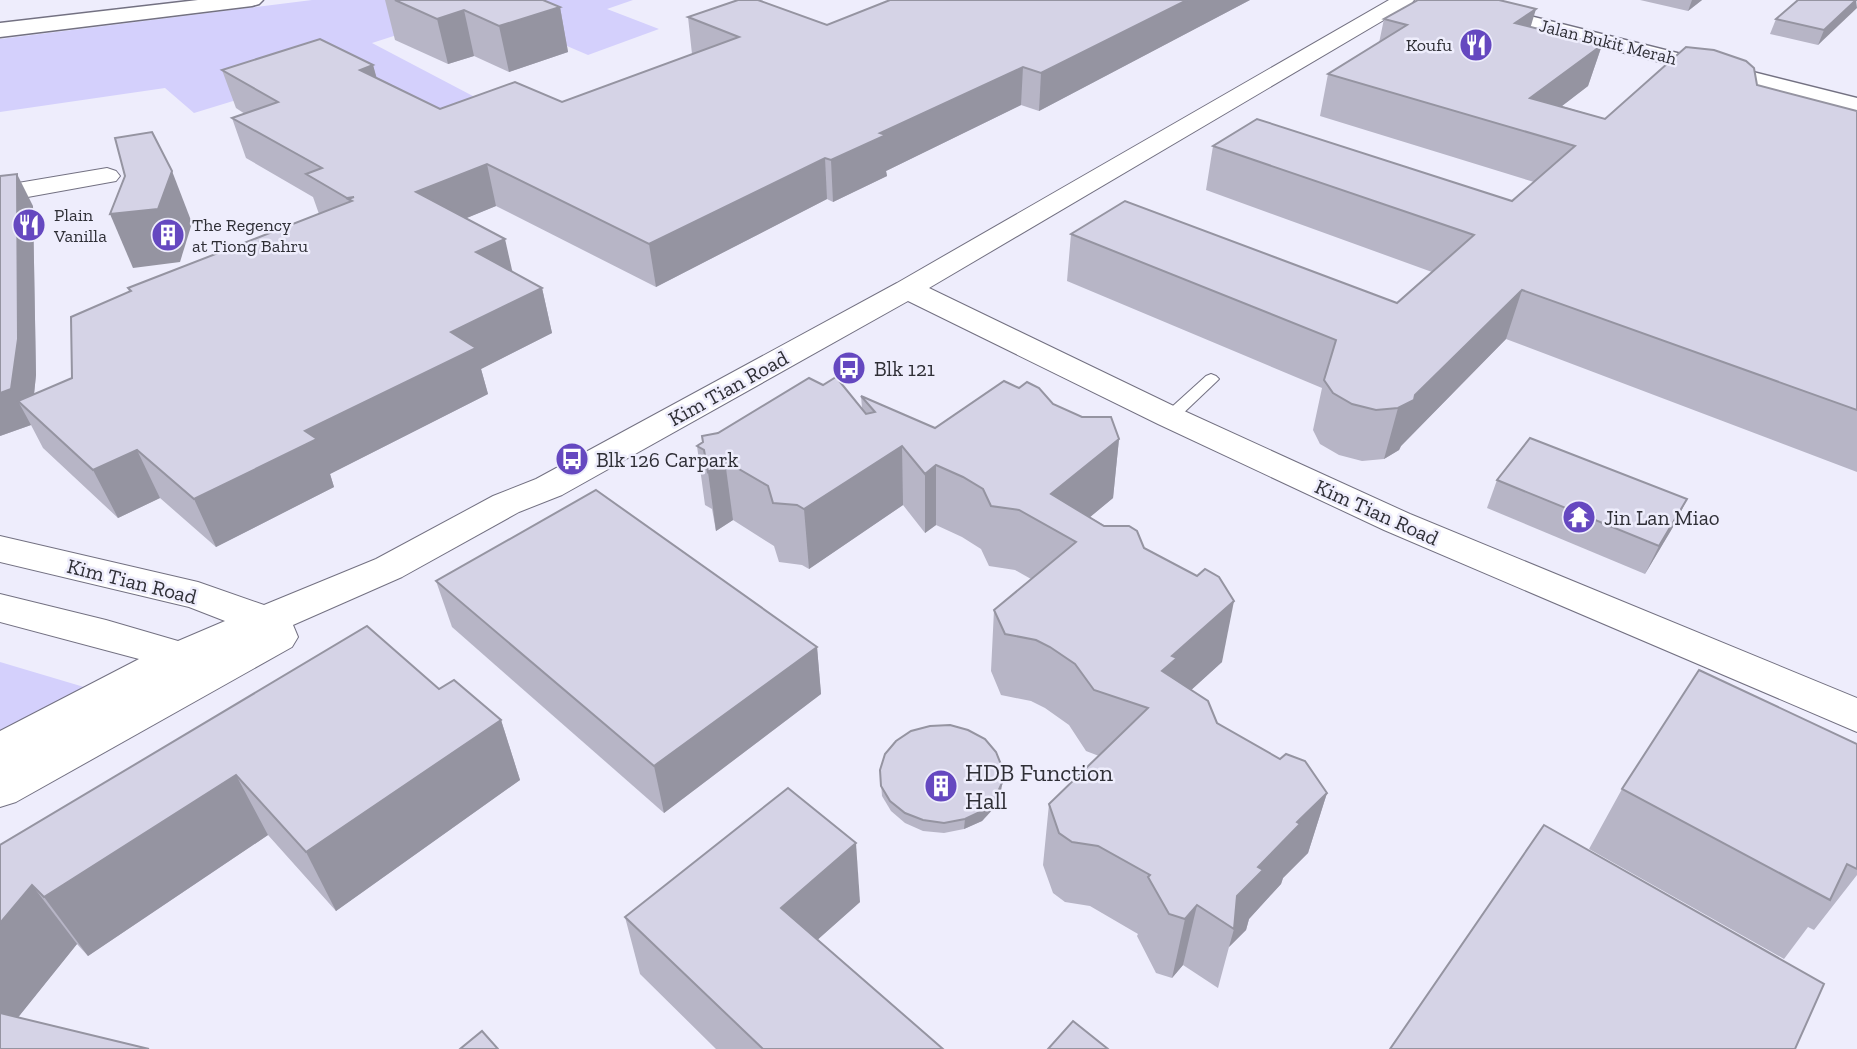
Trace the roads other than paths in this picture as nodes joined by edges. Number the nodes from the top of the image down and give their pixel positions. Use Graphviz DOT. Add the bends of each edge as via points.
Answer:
graph roads {
  1 [pos="111,0"];
  2 [pos="252,0"];
  3 [pos="1404,0"];
  4 [pos="1441,0"];
  5 [pos="1516,0"];
  6 [pos="0,13"];
  7 [pos="0,30"];
  8 [pos="1857,84"];
  9 [pos="1857,105"];
  10 [pos="107,176"];
  11 [pos="0,194"];
  12 [pos="907,289"];
  13 [pos="1211,379"];
  14 [pos="1170,417"];
  15 [pos="0,549"];
  16 [pos="0,608"];
  17 [pos="273,627"];
  18 [pos="106,634"];
  19 [pos="198,664"];
  20 [pos="82,706"];
  21 [pos="1857,716"];
  22 [pos="0,752"];
  23 [pos="0,789"];
  1 -- 6 [label="main road"];
  2 -- 7 [label="main road"];
  3 -- 12 [label="street, Kim Tian Road"];
  4 -- 9 [label="main road, Jalan Bukit Merah"];
  5 -- 8 [label="main road, Jalan Bukit Merah"];
  10 -- 11 [label="street"];
  12 -- 14 [label="street, Kim Tian Road"];
  12 -- 17 [label="street, Kim Tian Road" via="549,487 522,514 405,579 365,600"];
  13 -- 14 [label="lane"];
  14 -- 21 [label="street, Kim Tian Road" via="1397,522"];
  15 -- 17 [label="street, Kim Tian Road" via="198,596"];
  16 -- 18 [label="street"];
  17 -- 19 [label="street, Kim Tian Road"];
  18 -- 19 [label="street"];
  18 -- 20 [label="street" via="111,656 106,673"];
  19 -- 20 [label="street, Kim Tian Road"];
  19 -- 23 [label="street, Kim Tian Road"];
  20 -- 22 [label="street, Kim Tian Road"];
}
